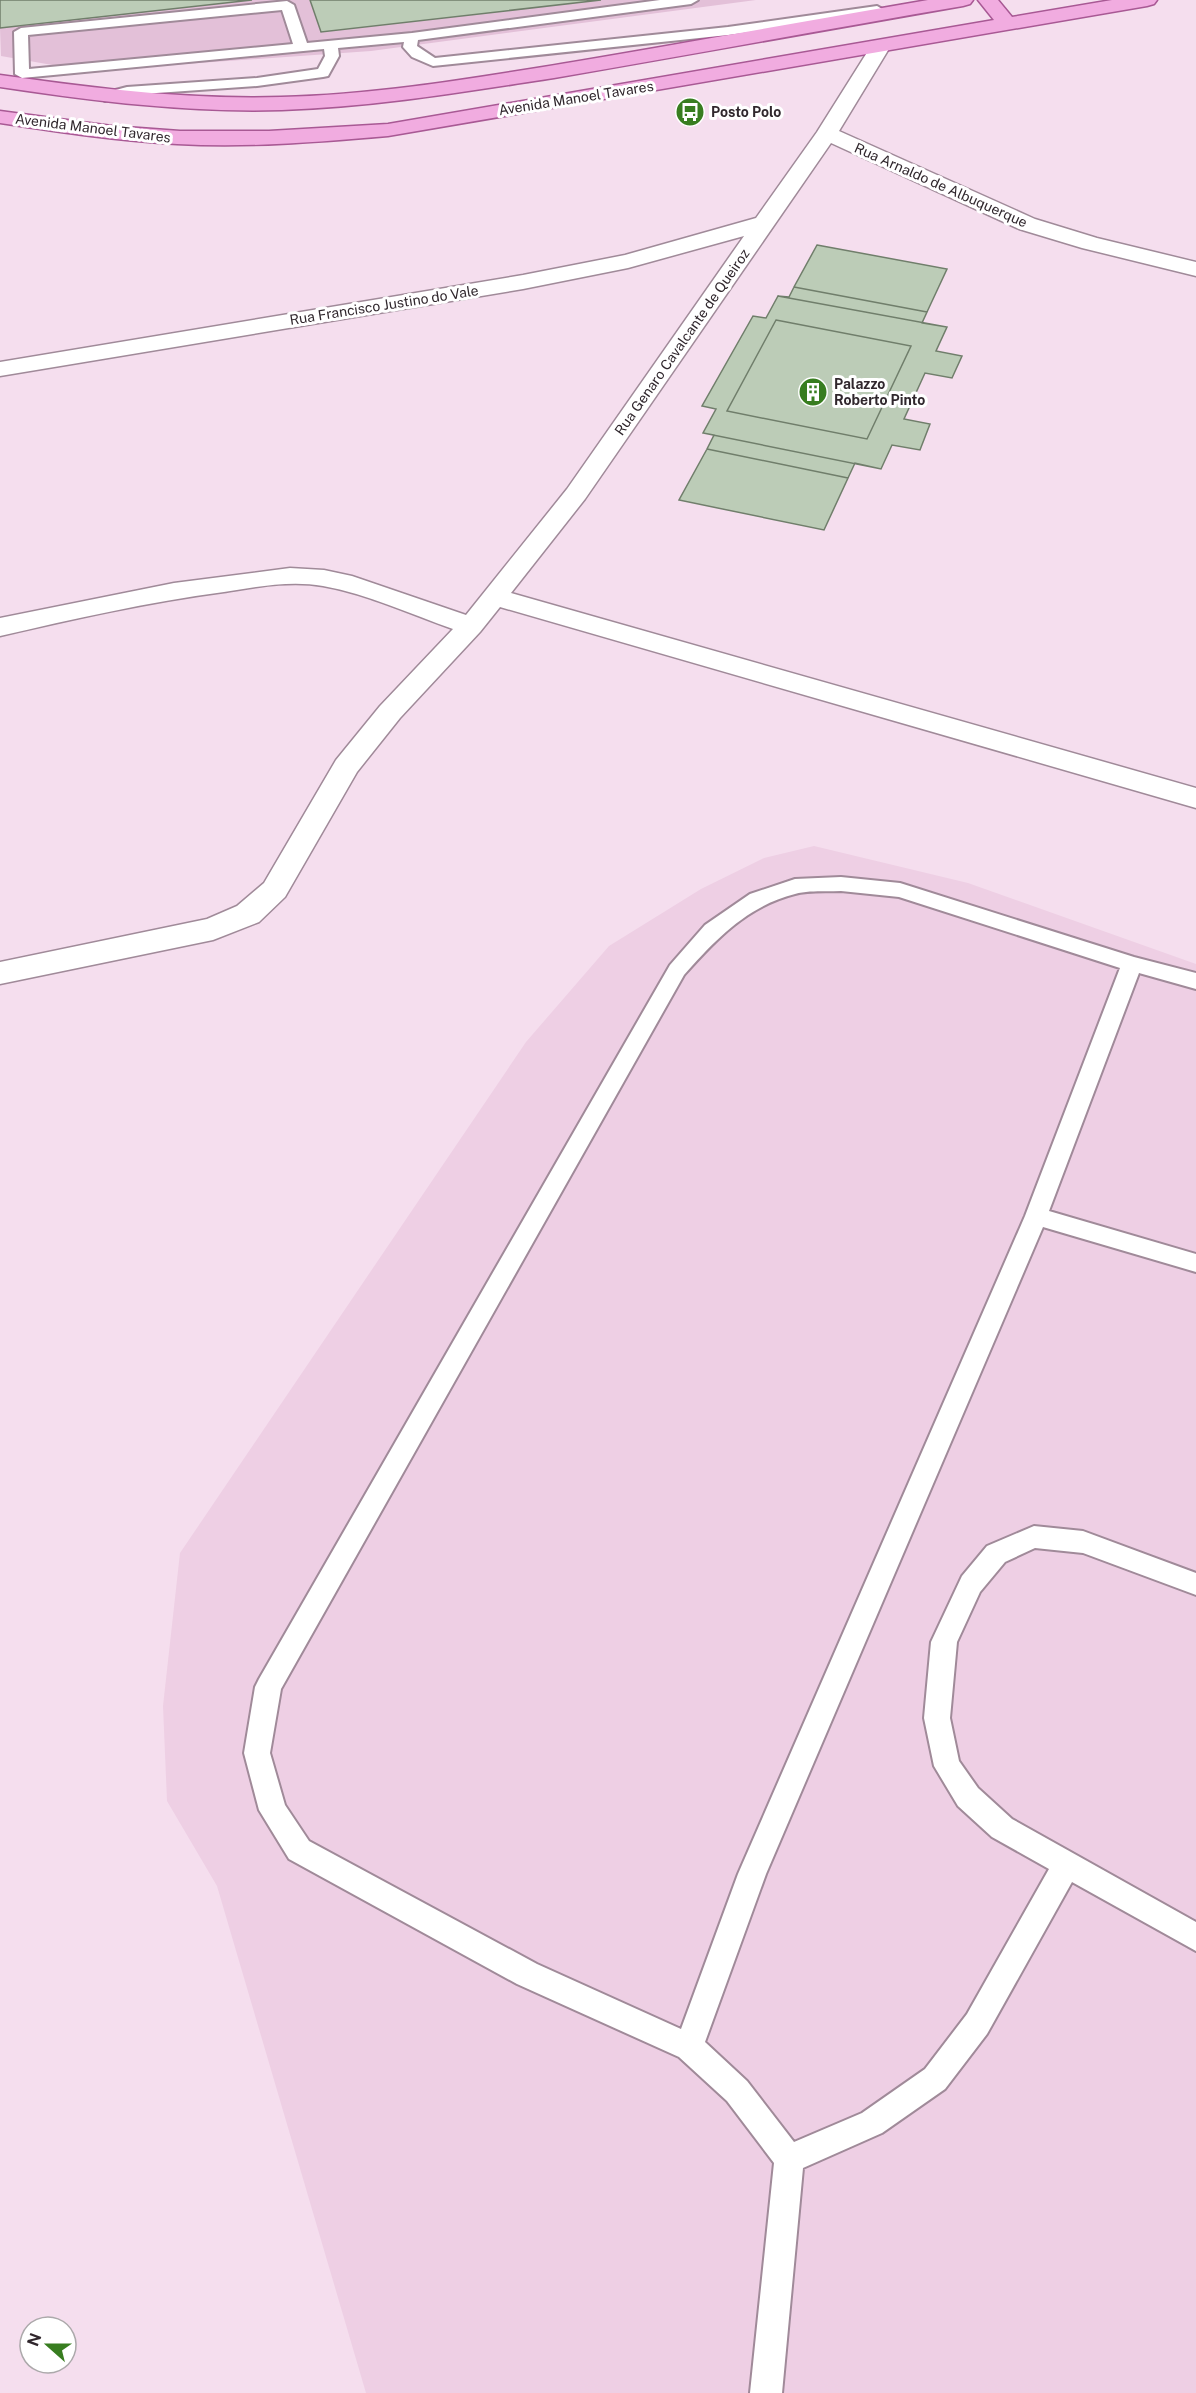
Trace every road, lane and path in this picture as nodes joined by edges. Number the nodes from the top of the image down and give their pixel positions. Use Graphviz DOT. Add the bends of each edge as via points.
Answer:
graph roads {
  1 [pos="690,0"];
  2 [pos="963,0"];
  3 [pos="988,0"];
  4 [pos="1148,0"];
  5 [pos="924,6"];
  6 [pos="1062,7"];
  7 [pos="1007,24"];
  8 [pos="412,37"];
  9 [pos="301,46"];
  10 [pos="331,46"];
  11 [pos="880,47"];
  12 [pos="517,78"];
  13 [pos="0,81"];
  14 [pos="105,97"];
  15 [pos="532,106"];
  16 [pos="0,117"];
  17 [pos="827,133"];
  18 [pos="765,223"];
  19 [pos="1196,269"];
  20 [pos="0,369"];
  21 [pos="494,597"];
  22 [pos="471,626"];
  23 [pos="0,627"];
  24 [pos="1196,798"];
  25 [pos="1132,964"];
  26 [pos="0,973"];
  27 [pos="1196,981"];
  28 [pos="1036,1216"];
  29 [pos="1196,1263"];
  30 [pos="1196,1584"];
  31 [pos="1067,1865"];
  32 [pos="1196,1937"];
  33 [pos="689,2047"];
  34 [pos="789,2159"];
  35 [pos="766,2393"];
  1 -- 8 [label="lane"];
  2 -- 5 [label="main road, Avenida Manoel Tavares"];
  3 -- 7 [label="main road"];
  4 -- 6 [label="main road, Avenida Manoel Tavares"];
  5 -- 8 [label="lane" via="433,62 410,47"];
  5 -- 12 [label="main road, Avenida Manoel Tavares"];
  6 -- 7 [label="main road, Avenida Manoel Tavares"];
  7 -- 11 [label="main road, Avenida Manoel Tavares"];
  8 -- 10 [label="lane"];
  9 -- 9 [label="lane" via="22,74 21,32 287,5"];
  9 -- 10 [label="lane"];
  10 -- 14 [label="lane" via="332,56 323,73 128,91"];
  11 -- 15 [label="main road, Avenida Manoel Tavares"];
  11 -- 17 [label="street, Rua Genaro Cavalcante de Queiroz"];
  12 -- 14 [label="main road, Avenida Manoel Tavares" via="407,95 321,102 231,104"];
  12 -- 15 [label="main road"];
  13 -- 14 [label="main road, Avenida Manoel Tavares"];
  15 -- 16 [label="main road, Avenida Manoel Tavares" via="388,130 212,139 149,136"];
  17 -- 18 [label="street, Rua Genaro Cavalcante de Queiroz"];
  17 -- 19 [label="street, Rua Arnaldo de Albuquerque" via="1027,224"];
  18 -- 20 [label="street, Rua Francisco Justino do Vale" via="628,261 523,282"];
  18 -- 21 [label="street, Rua Genaro Cavalcante de Queiroz" via="576,494"];
  21 -- 22 [label="street, Rua Genaro Cavalcante de Queiroz"];
  21 -- 24 [label="street"];
  22 -- 23 [label="street" via="355,586 299,576 177,589"];
  22 -- 26 [label="street, Rua Genaro Cavalcante de Queiroz" via="390,712 346,767 275,890 248,914 213,929 163,941"];
  25 -- 27 [label="lane"];
  25 -- 28 [label="lane"];
  25 -- 33 [label="lane" via="900,890 841,884 795,886 757,899 712,930 677,970 268,1687 257,1753 273,1810 299,1850 527,1974"];
  28 -- 29 [label="lane"];
  28 -- 33 [label="lane" via="752,1874"];
  30 -- 31 [label="lane" via="1083,1542 1034,1537 996,1554 971,1584 944,1642 937,1718 947,1766 968,1797 1002,1828"];
  31 -- 32 [label="lane"];
  31 -- 34 [label="lane" via="977,2024 935,2079 872,2123"];
  33 -- 34 [label="lane" via="737,2091"];
  34 -- 35 [label="lane"];
}
